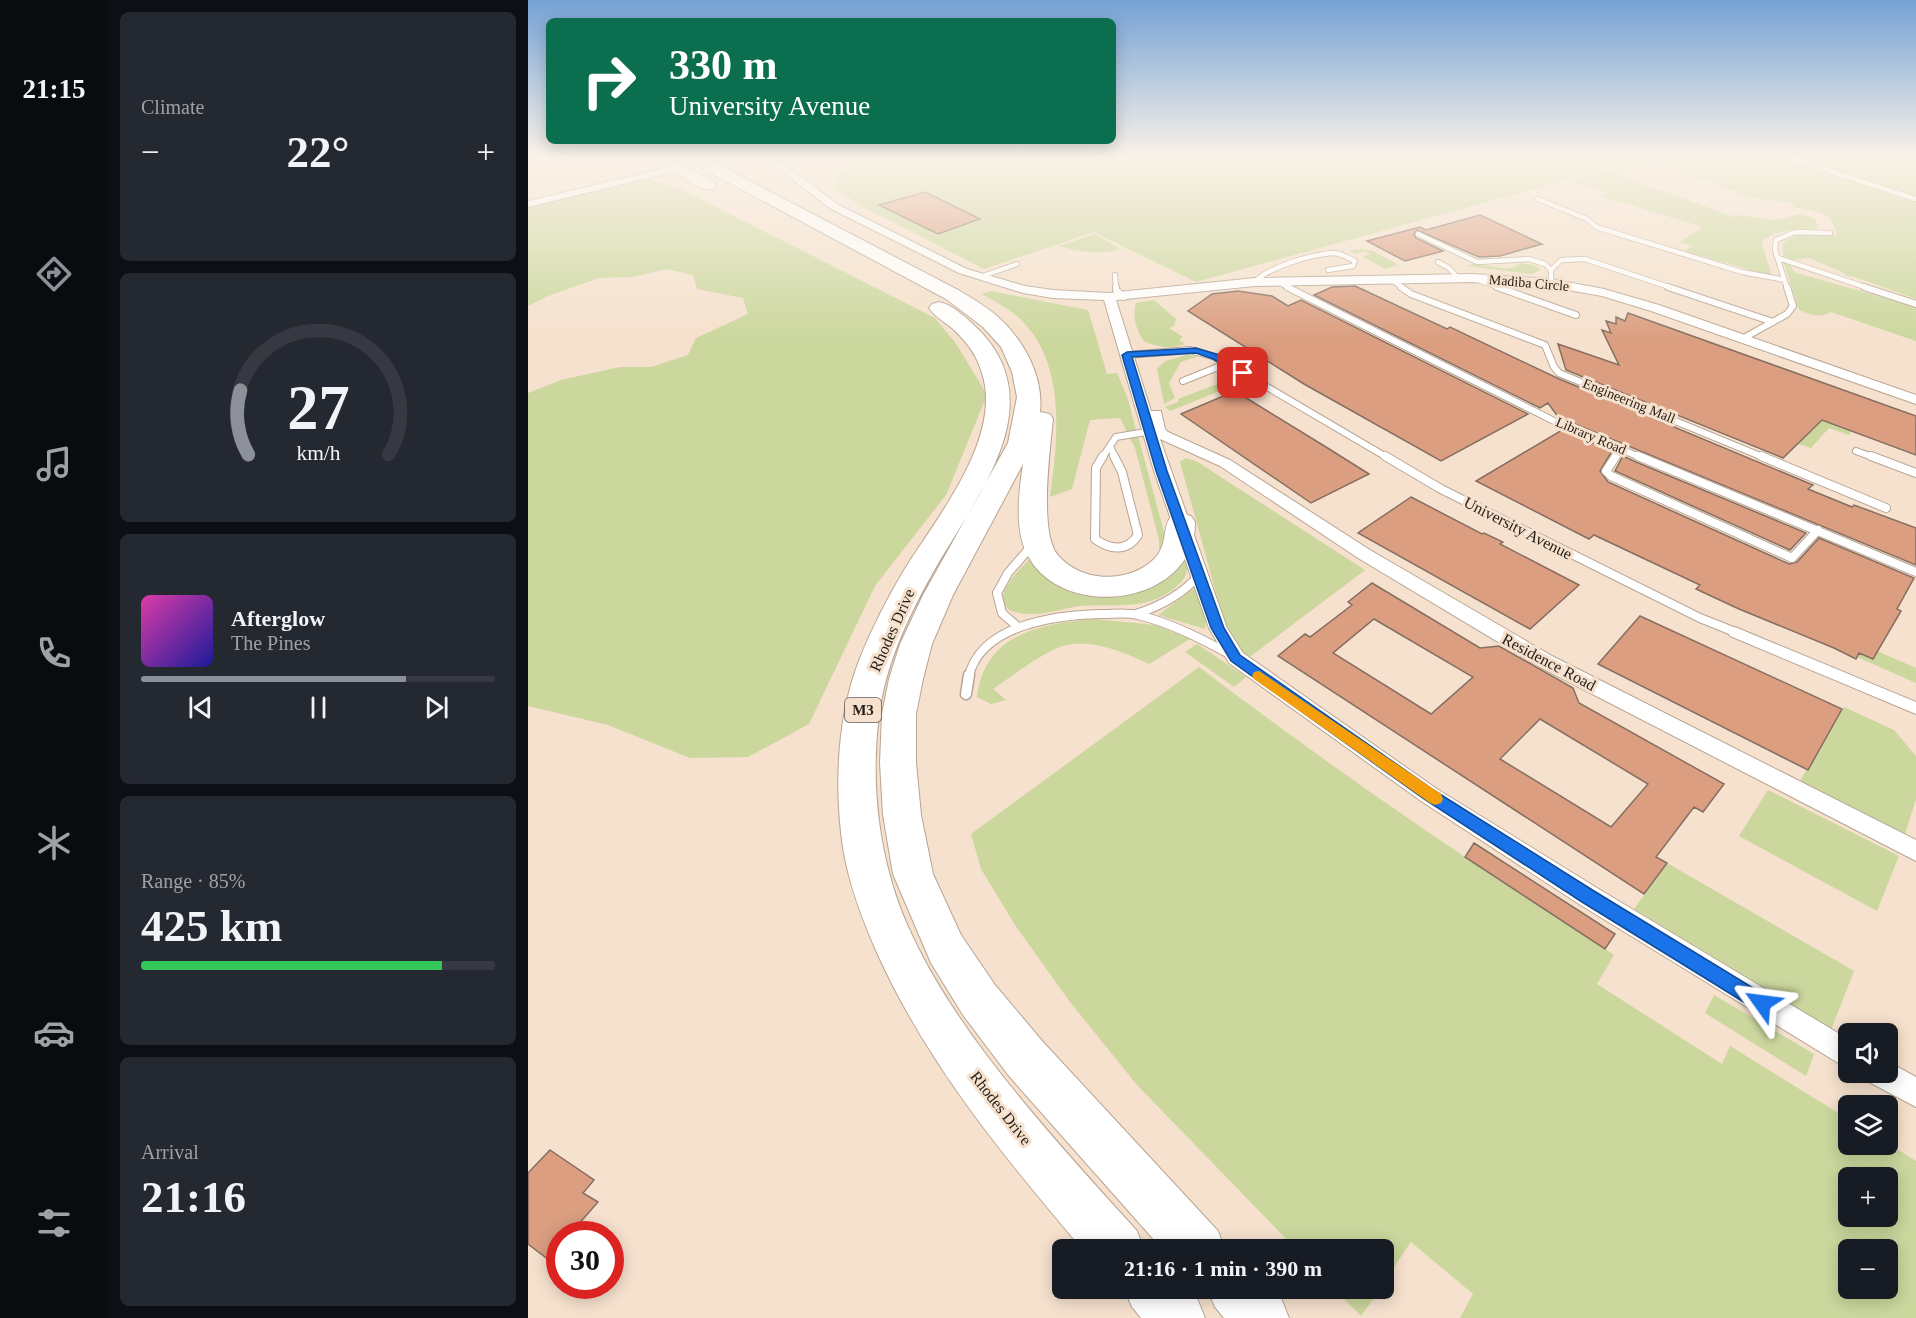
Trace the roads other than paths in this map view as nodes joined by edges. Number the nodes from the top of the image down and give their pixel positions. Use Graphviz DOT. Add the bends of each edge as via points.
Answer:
graph roads {
  1 [pos="816,218"];
  2 [pos="853,218"];
  3 [pos="1583,218"];
  4 [pos="794,231"];
  5 [pos="1830,233"];
  6 [pos="1418,234"];
  7 [pos="1778,258"];
  8 [pos="1438,262"];
  9 [pos="1017,264"];
  10 [pos="1328,270"];
  11 [pos="1115,275"];
  12 [pos="1551,276"];
  13 [pos="1458,278"];
  14 [pos="1473,278"];
  15 [pos="1390,279"];
  16 [pos="1785,280"];
  17 [pos="1275,281"];
  18 [pos="1255,282"];
  19 [pos="966,286"];
  20 [pos="1116,294"];
  21 [pos="1916,304"];
  22 [pos="1576,315"];
  23 [pos="1773,322"];
  24 [pos="1742,339"];
  25 [pos="1133,354"];
  26 [pos="1228,363"];
  27 [pos="1182,381"];
  28 [pos="1916,400"];
  29 [pos="1153,431"];
  30 [pos="1109,445"];
  31 [pos="1196,448"];
  32 [pos="1622,449"];
  33 [pos="1856,451"];
  34 [pos="1162,471"];
  35 [pos="1916,473"];
  36 [pos="1886,508"];
  37 [pos="1181,522"];
  38 [pos="1818,530"];
  39 [pos="1035,542"];
  40 [pos="1916,572"];
  41 [pos="1198,574"];
  42 [pos="1136,614"];
  43 [pos="1018,627"];
  44 [pos="1735,632"];
  45 [pos="1236,658"];
  46 [pos="966,694"];
  47 [pos="1916,708"];
  48 [pos="1916,851"];
  49 [pos="1838,1049"];
  50 [pos="1898,1083"];
  51 [pos="1916,1093"];
  52 [pos="1109,1239"];
  53 [pos="1189,1239"];
  54 [pos="1161,1299"];
  55 [pos="1244,1299"];
  56 [pos="1177,1318"];
  57 [pos="1261,1318"];
  1 -- 19 [label="highway, Rhodes Drive / M3"];
  2 -- 19 [label="street, Madiba Circle"];
  3 -- 16 [label="lane" via="1596,227 1742,272"];
  4 -- 52 [label="highway, Rhodes Drive / M3" via="951,316 978,342 993,372 999,393 998,415 984,462 897,610 866,692 858,741 860,833 885,922 912,982 974,1075"];
  5 -- 7 [label="lane" via="1804,231 1783,235 1775,243"];
  6 -- 12 [label="lane" via="1478,263 1519,259 1542,262"];
  7 -- 16 [label="lane"];
  7 -- 21 [label="lane"];
  8 -- 13 [label="lane"];
  9 -- 19 [label="lane"];
  10 -- 18 [label="lane" via="1353,266 1355,261 1333,253 1272,269 1260,274"];
  11 -- 20 [label="lane"];
  12 -- 14 [label="street, Madiba Circle"];
  12 -- 23 [label="lane" via="1561,260 1585,259"];
  12 -- 24 [label="street, Madiba Circle"];
  13 -- 14 [label="street, Madiba Circle"];
  13 -- 15 [label="street, Madiba Circle"];
  14 -- 22 [label="lane"];
  15 -- 17 [label="street, Madiba Circle"];
  15 -- 36 [label="lane, Engineering Mall" via="1411,294 1545,345 1559,373"];
  16 -- 23 [label="lane" via="1792,306"];
  17 -- 18 [label="street, Madiba Circle"];
  17 -- 32 [label="lane, Library Road" via="1556,422"];
  18 -- 20 [label="street, Madiba Circle"];
  19 -- 20 [label="street, Madiba Circle"];
  19 -- 39 [label="highway" via="1014,328 1039,370 1043,396 1035,473"];
  19 -- 53 [label="highway, Rhodes Drive / M3" via="1011,345 1026,379 1028,410 1021,443 938,595 916,644 906,679 899,714 898,763 913,874 946,949 979,1000 1026,1059"];
  20 -- 25 [label="street" via="1128,302"];
  23 -- 24 [label="lane"];
  24 -- 28 [label="street, Madiba Circle"];
  25 -- 26 [label="lane, University Avenue" via="1196,350"];
  25 -- 29 [label="street"];
  26 -- 27 [label="lane"];
  26 -- 44 [label="lane, University Avenue" via="1441,489"];
  29 -- 30 [label="lane" via="1116,436"];
  29 -- 31 [label="street, Residence Road"];
  29 -- 34 [label="street"];
  30 -- 30 [label="lane" via="1096,468 1094,534 1100,543 1122,548 1135,542 1138,535 1122,472"];
  31 -- 34 [label="street" via="1171,453"];
  31 -- 48 [label="street, Residence Road" via="1545,661"];
  32 -- 38 [label="lane, Library Road"];
  32 -- 38 [label="lane" via="1607,466 1611,476 1792,558"];
  33 -- 35 [label="lane"];
  34 -- 37 [label="street"];
  37 -- 39 [label="highway" via="1178,547 1166,565 1146,578 1120,586 1098,587 1066,576 1051,566"];
  37 -- 41 [label="street"];
  38 -- 40 [label="lane, Library Road"];
  39 -- 43 [label="lane" via="1008,573 997,593 1002,613"];
  41 -- 42 [label="lane" via="1191,586 1169,601"];
  41 -- 45 [label="street" via="1218,628"];
  42 -- 43 [label="lane" via="1063,616"];
  42 -- 45 [label="lane" via="1188,633"];
  43 -- 46 [label="lane" via="977,659 970,671"];
  44 -- 47 [label="street, University Avenue"];
  45 -- 49 [label="street" via="1429,795"];
  50 -- 51 [label="street"];
  54 -- 56 [label="highway"];
  55 -- 57 [label="highway"];
}
